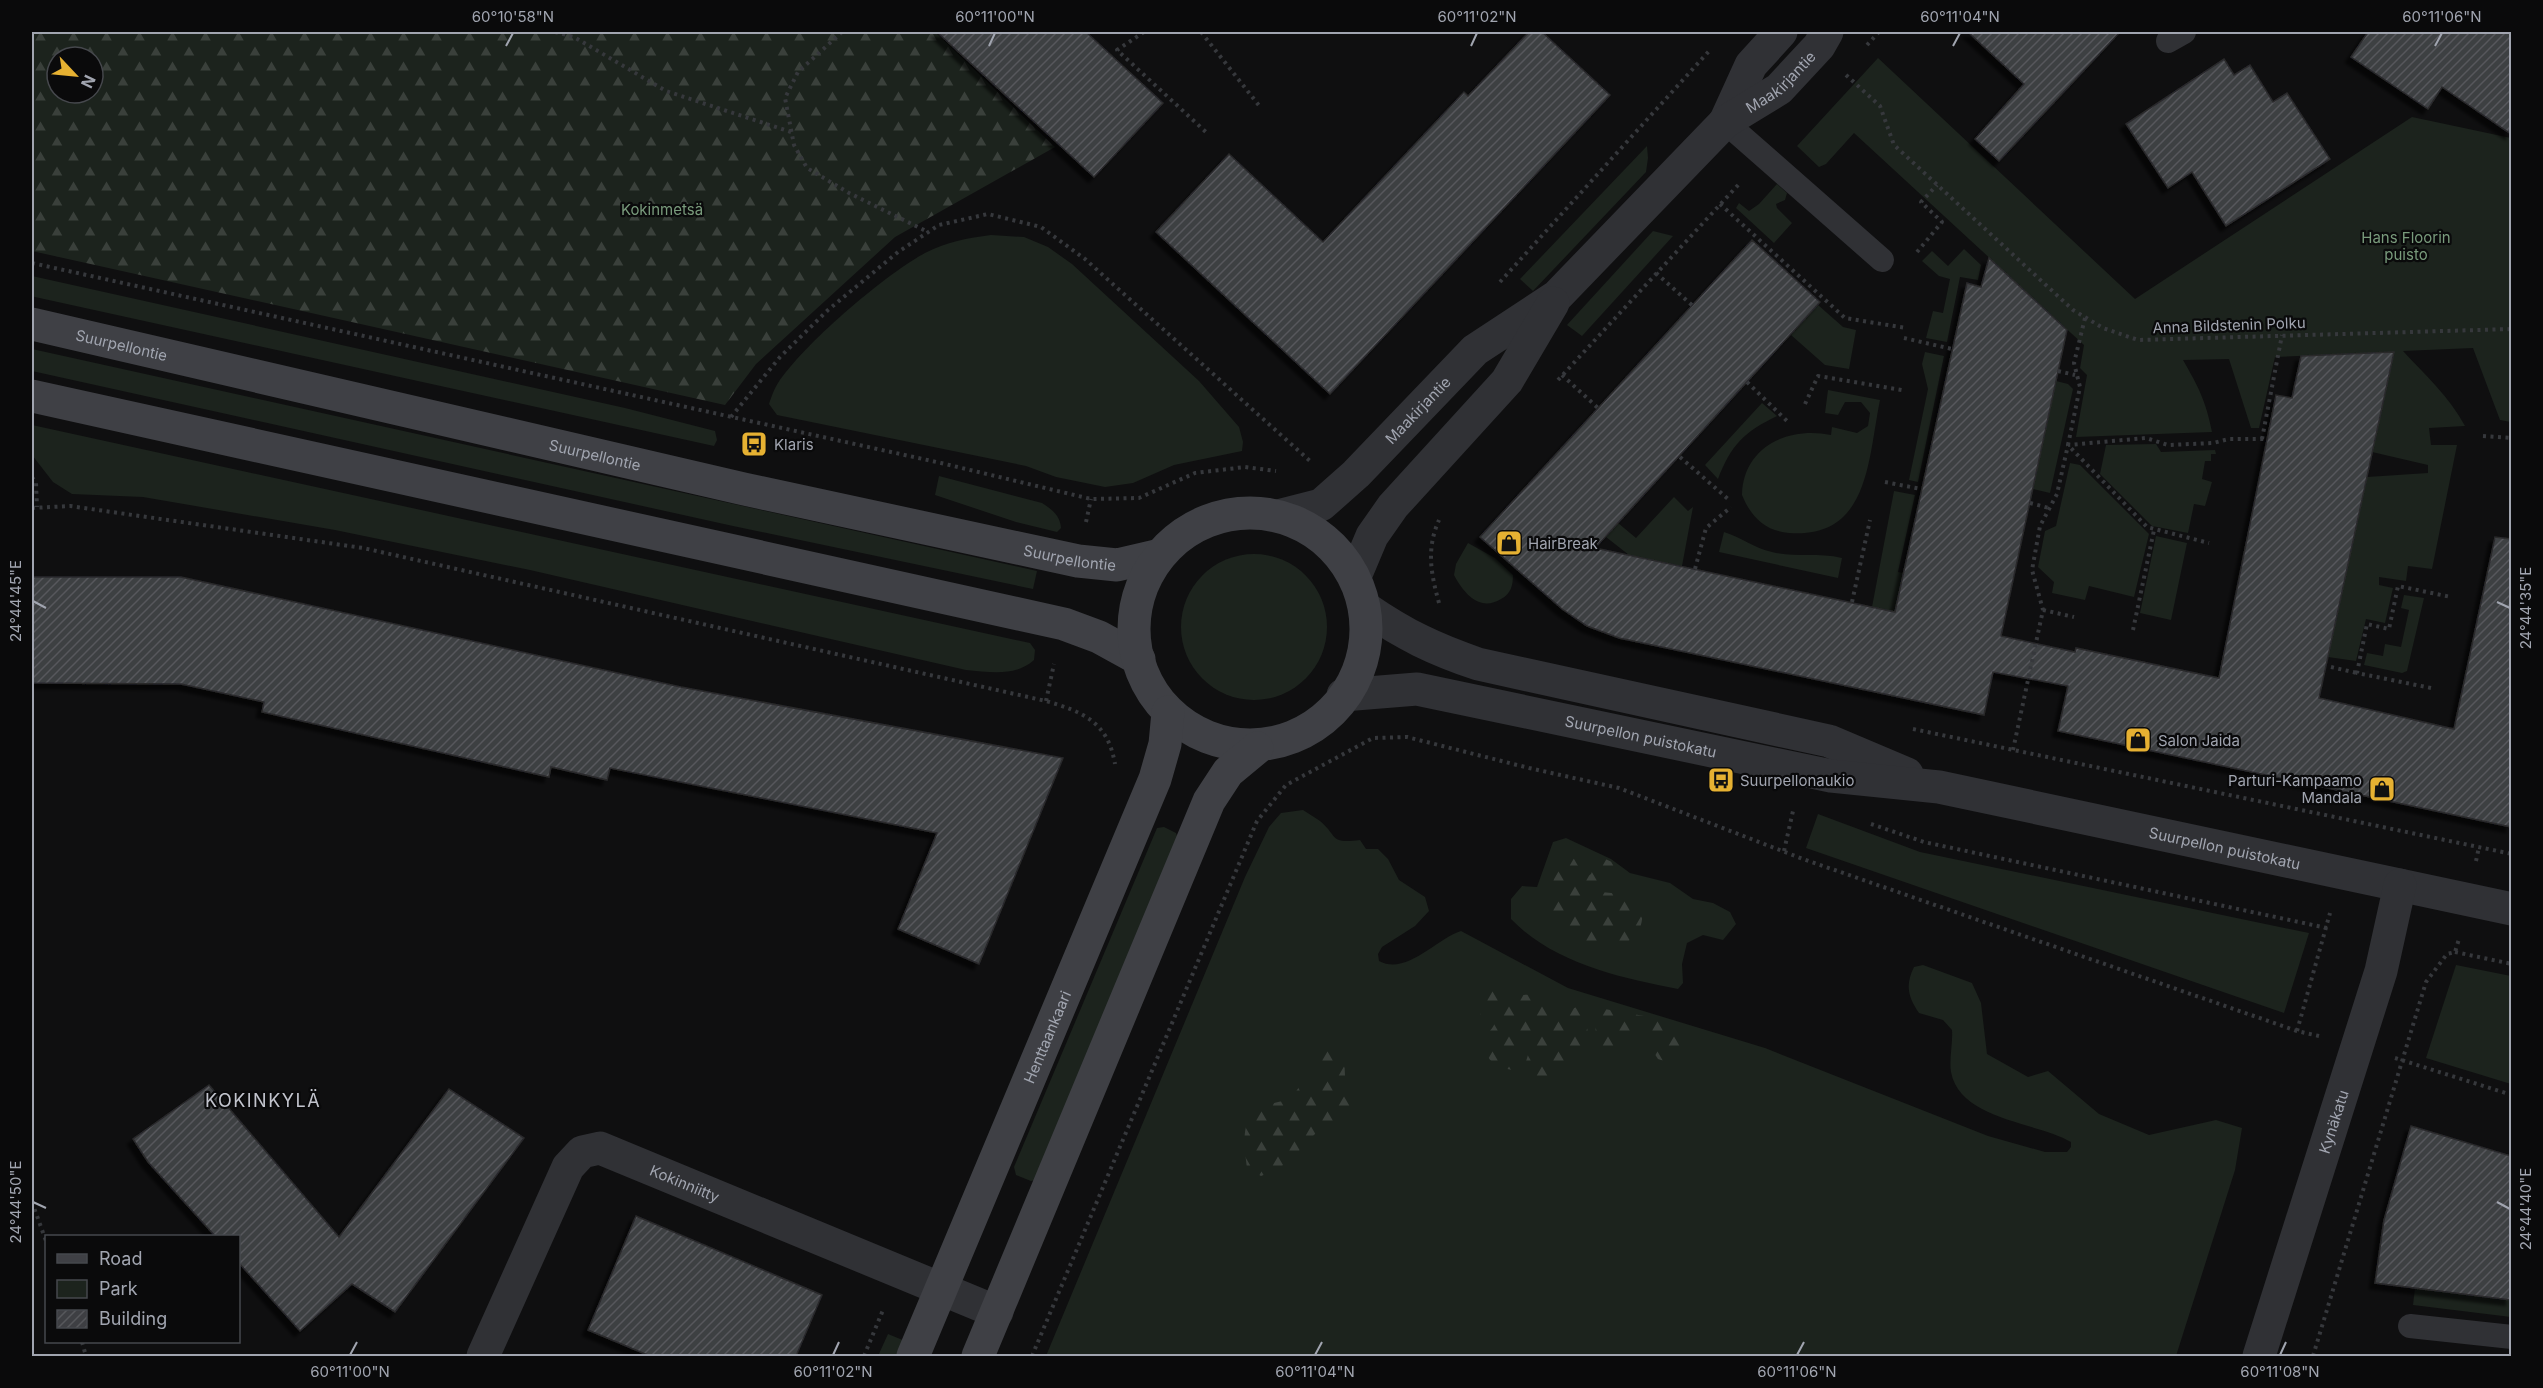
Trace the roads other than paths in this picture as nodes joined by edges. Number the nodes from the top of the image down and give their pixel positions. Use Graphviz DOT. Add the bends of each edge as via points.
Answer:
graph roads {
  1 [pos="1781,32"];
  2 [pos="1827,32"];
  3 [pos="1725,122"];
  4 [pos="1882,260"];
  5 [pos="1557,296"];
  6 [pos="32,324"];
  7 [pos="32,396"];
  8 [pos="1278,516"];
  9 [pos="1160,555"];
  10 [pos="1356,574"];
  11 [pos="1367,609"];
  12 [pos="1139,659"];
  13 [pos="1343,695"];
  14 [pos="1168,712"];
  15 [pos="1257,748"];
  16 [pos="1939,787"];
  17 [pos="2400,885"];
  18 [pos="2511,909"];
  19 [pos="941,1289"];
  20 [pos="997,1312"];
  21 [pos="2410,1326"];
  22 [pos="2511,1337"];
  23 [pos="483,1356"];
  24 [pos="913,1356"];
  25 [pos="978,1356"];
  26 [pos="2259,1356"];
  1 -- 3 [label="street, Maakirjantie" via="1751,65"];
  2 -- 3 [label="street, Maakirjantie" via="1779,89"];
  3 -- 4 [label="lane"];
  3 -- 5 [label="street, Maakirjantie"];
  5 -- 8 [label="street, Maakirjantie" via="1475,350 1321,505"];
  5 -- 10 [label="street, Maakirjantie" via="1507,381 1372,536"];
  6 -- 9 [label="main road, Suurpellontie" via="732,486 1078,561 1117,565"];
  7 -- 12 [label="main road" via="1064,624"];
  8 -- 9 [label="main road" via="1246,513 1214,519 1187,532"];
  8 -- 10 [label="main road" via="1315,531"];
  9 -- 12 [label="main road" via="1140,590 1134,624"];
  10 -- 11 [label="main road"];
  11 -- 13 [label="main road" via="1362,650"];
  11 -- 16 [label="street, Suurpellon puistokatu" via="1433,648 1478,663 1829,741"];
  12 -- 14 [label="main road"];
  13 -- 15 [label="main road" via="1319,721 1290,737"];
  13 -- 16 [label="street, Suurpellon puistokatu" via="1417,689 1831,776"];
  14 -- 15 [label="main road" via="1195,731 1222,743"];
  14 -- 19 [label="main road, Henttaankaari" via="1165,744 1155,779"];
  15 -- 20 [label="main road" via="1228,772 1209,801"];
  16 -- 17 [label="street, Suurpellon puistokatu"];
  17 -- 18 [label="street, Suurpellon puistokatu"];
  17 -- 26 [label="street, Kynäkatu" via="2381,970"];
  19 -- 20 [label="street, Kokinniitty"];
  19 -- 23 [label="street, Kokinniitty" via="600,1148 582,1152 568,1167"];
  19 -- 24 [label="main road, Henttaankaari"];
  20 -- 25 [label="main road"];
  21 -- 22 [label="lane"];
}
